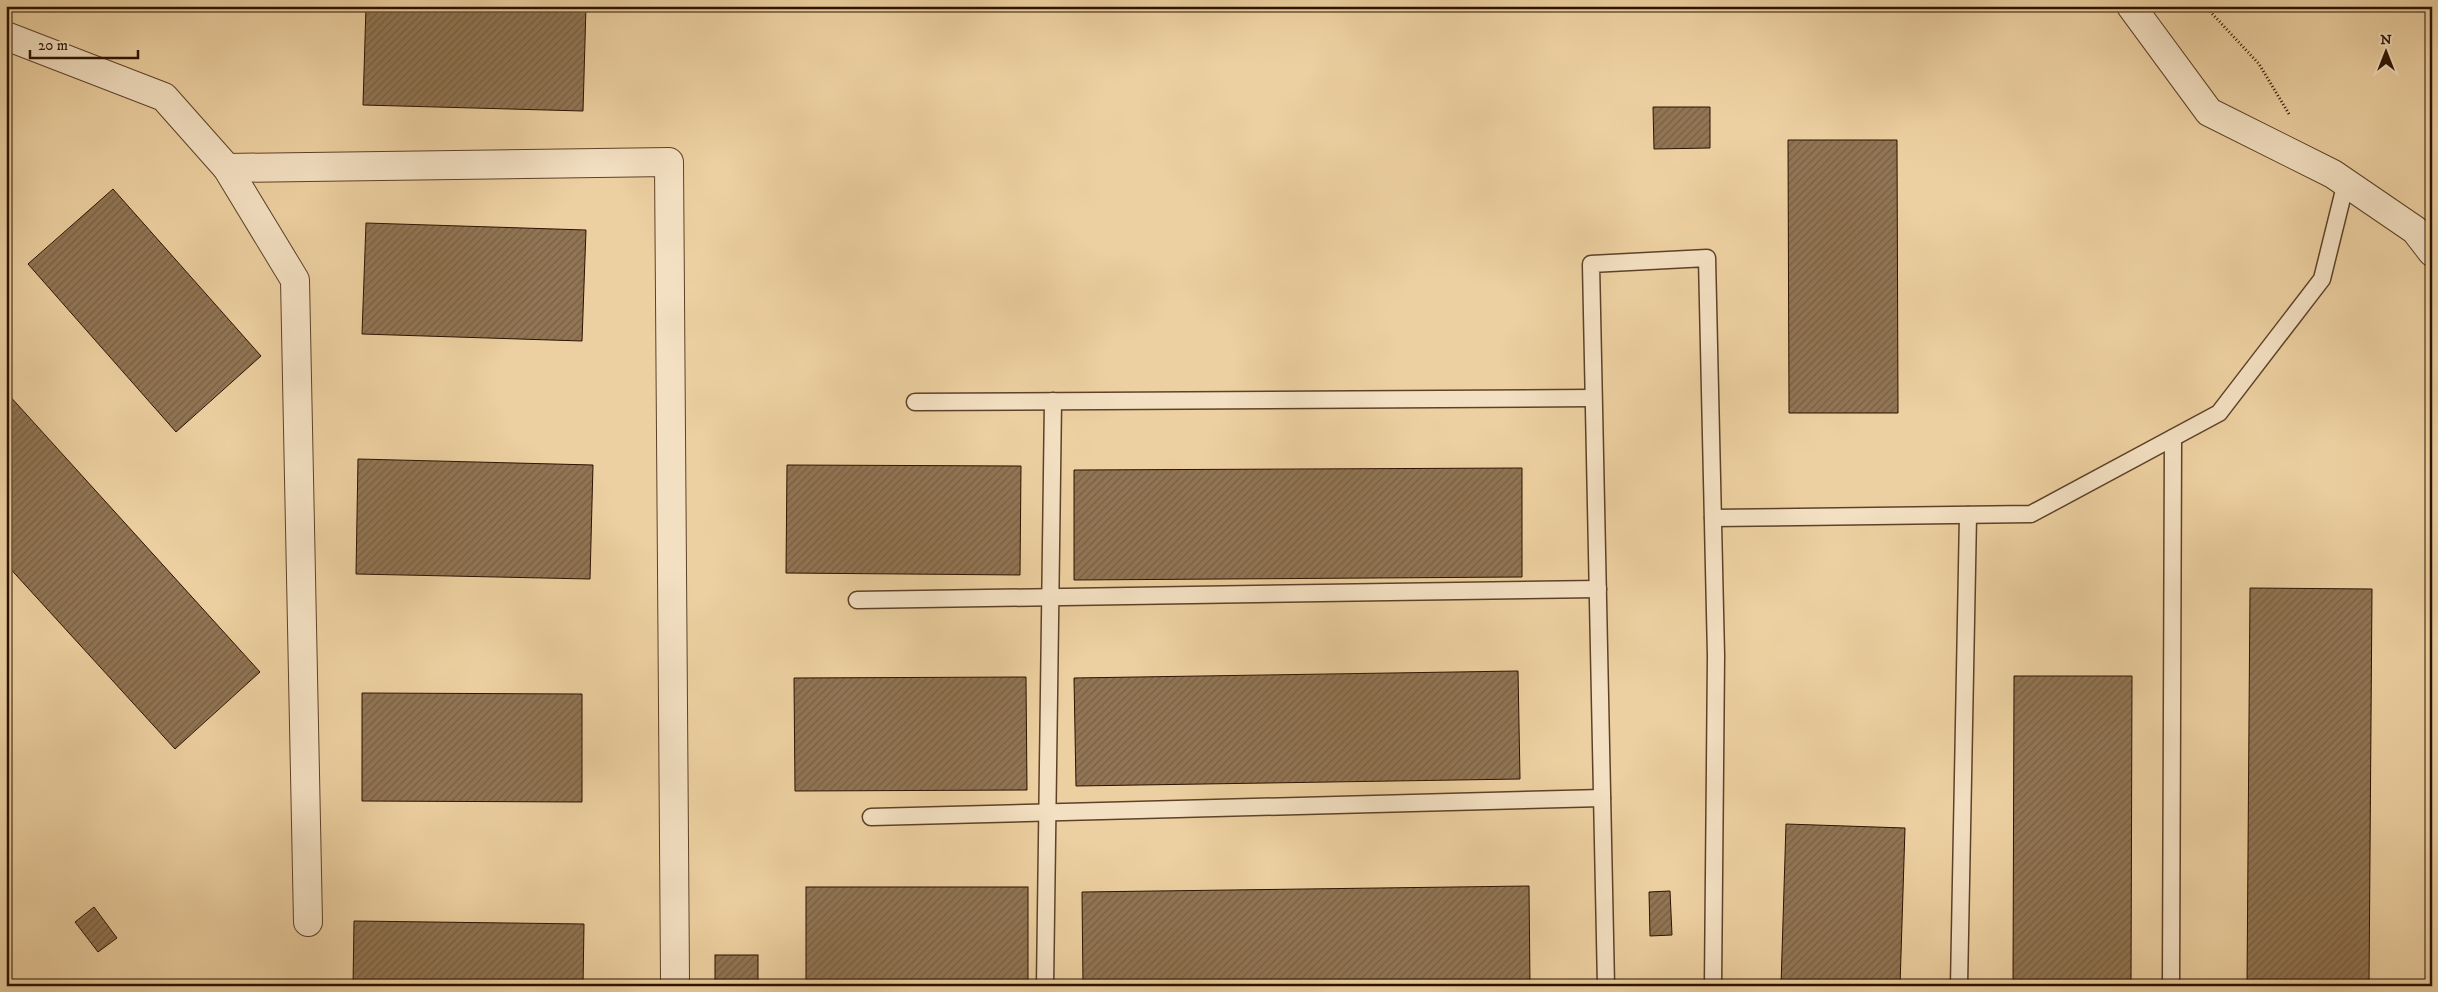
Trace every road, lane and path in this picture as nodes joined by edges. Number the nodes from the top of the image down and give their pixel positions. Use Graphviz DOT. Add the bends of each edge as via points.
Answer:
graph roads {
  1 [pos="2131,6"];
  2 [pos="2206,6"];
  3 [pos="6,36"];
  4 [pos="2306,160"];
  5 [pos="227,168"];
  6 [pos="2346,182"];
  7 [pos="2432,252"];
  8 [pos="1594,398"];
  9 [pos="1053,401"];
  10 [pos="915,402"];
  11 [pos="2173,438"];
  12 [pos="1968,515"];
  13 [pos="1713,518"];
  14 [pos="1598,589"];
  15 [pos="1050,597"];
  16 [pos="857,600"];
  17 [pos="1602,798"];
  18 [pos="1047,813"];
  19 [pos="872,818"];
  20 [pos="308,922"];
  21 [pos="675,978"];
  22 [pos="1045,986"];
  23 [pos="1606,986"];
  24 [pos="1713,986"];
  25 [pos="1959,986"];
  26 [pos="2171,986"];
  1 -- 4 [label="street" via="2209,112"];
  2 -- 4 [label="path" via="2259,64 2297,127"];
  3 -- 5 [label="street" via="164,97"];
  4 -- 6 [label="street"];
  5 -- 20 [label="street" via="295,280"];
  5 -- 21 [label="street" via="669,162"];
  6 -- 7 [label="street" via="2415,230"];
  6 -- 11 [label="lane" via="2322,279 2219,412"];
  8 -- 9 [label="lane"];
  8 -- 13 [label="lane" via="1591,264 1707,258"];
  8 -- 14 [label="lane"];
  9 -- 10 [label="lane"];
  9 -- 15 [label="lane"];
  11 -- 12 [label="lane" via="2031,514"];
  11 -- 26 [label="lane"];
  12 -- 13 [label="lane"];
  12 -- 25 [label="lane"];
  13 -- 24 [label="lane" via="1716,656"];
  14 -- 15 [label="lane"];
  14 -- 17 [label="lane"];
  15 -- 16 [label="lane"];
  15 -- 18 [label="lane"];
  17 -- 18 [label="lane"];
  17 -- 23 [label="lane"];
  18 -- 19 [label="lane"];
  18 -- 22 [label="lane"];
}
